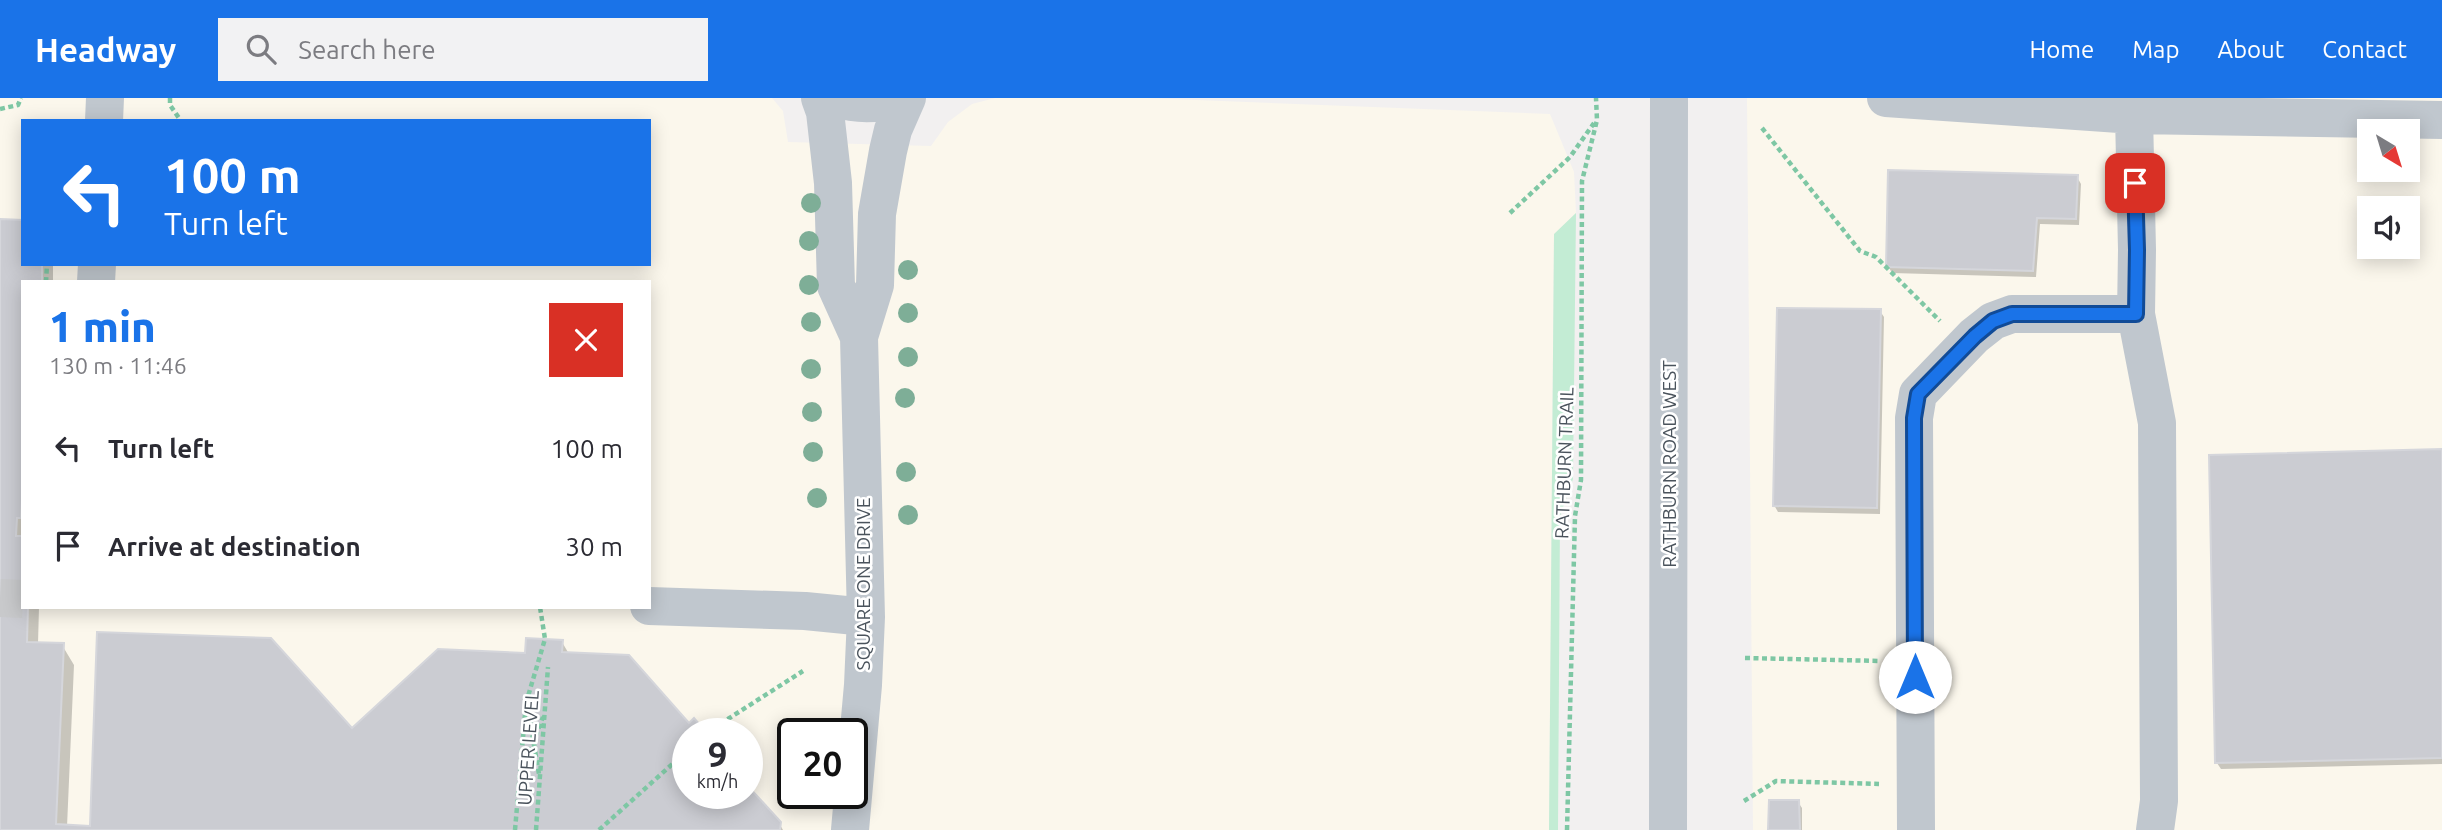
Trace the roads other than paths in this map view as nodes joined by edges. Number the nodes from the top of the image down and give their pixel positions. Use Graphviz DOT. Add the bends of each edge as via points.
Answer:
graph roads {
  1 [pos="105,98"];
  2 [pos="820,98"];
  3 [pos="835,98"];
  4 [pos="894,98"];
  5 [pos="907,98"];
  6 [pos="1669,98"];
  7 [pos="1886,98"];
  8 [pos="2136,106"];
  9 [pos="104,119"];
  10 [pos="2442,120"];
  11 [pos="2136,314"];
  12 [pos="859,337"];
  13 [pos="651,606"];
  14 [pos="866,617"];
  15 [pos="850,830"];
  16 [pos="1668,830"];
  17 [pos="1916,830"];
  18 [pos="2155,830"];
  1 -- 9 [label="street"];
  2 -- 12 [label="street, SQUARE ONE DRIVE" via="833,183 836,286"];
  3 -- 4 [label="street" via="862,104"];
  5 -- 12 [label="street, SQUARE ONE DRIVE" via="888,151 877,214 875,285"];
  6 -- 16 [label="street, RATHBURN ROAD WEST"];
  7 -- 8 [label="street"];
  8 -- 10 [label="street"];
  8 -- 11 [label="street"];
  11 -- 17 [label="street" via="2012,314 1993,321 1975,336 1918,394 1914,418"];
  11 -- 18 [label="street" via="2157,423 2159,801"];
  12 -- 14 [label="street, SQUARE ONE DRIVE"];
  13 -- 14 [label="street"];
  14 -- 15 [label="street, SQUARE ONE DRIVE"];
}
